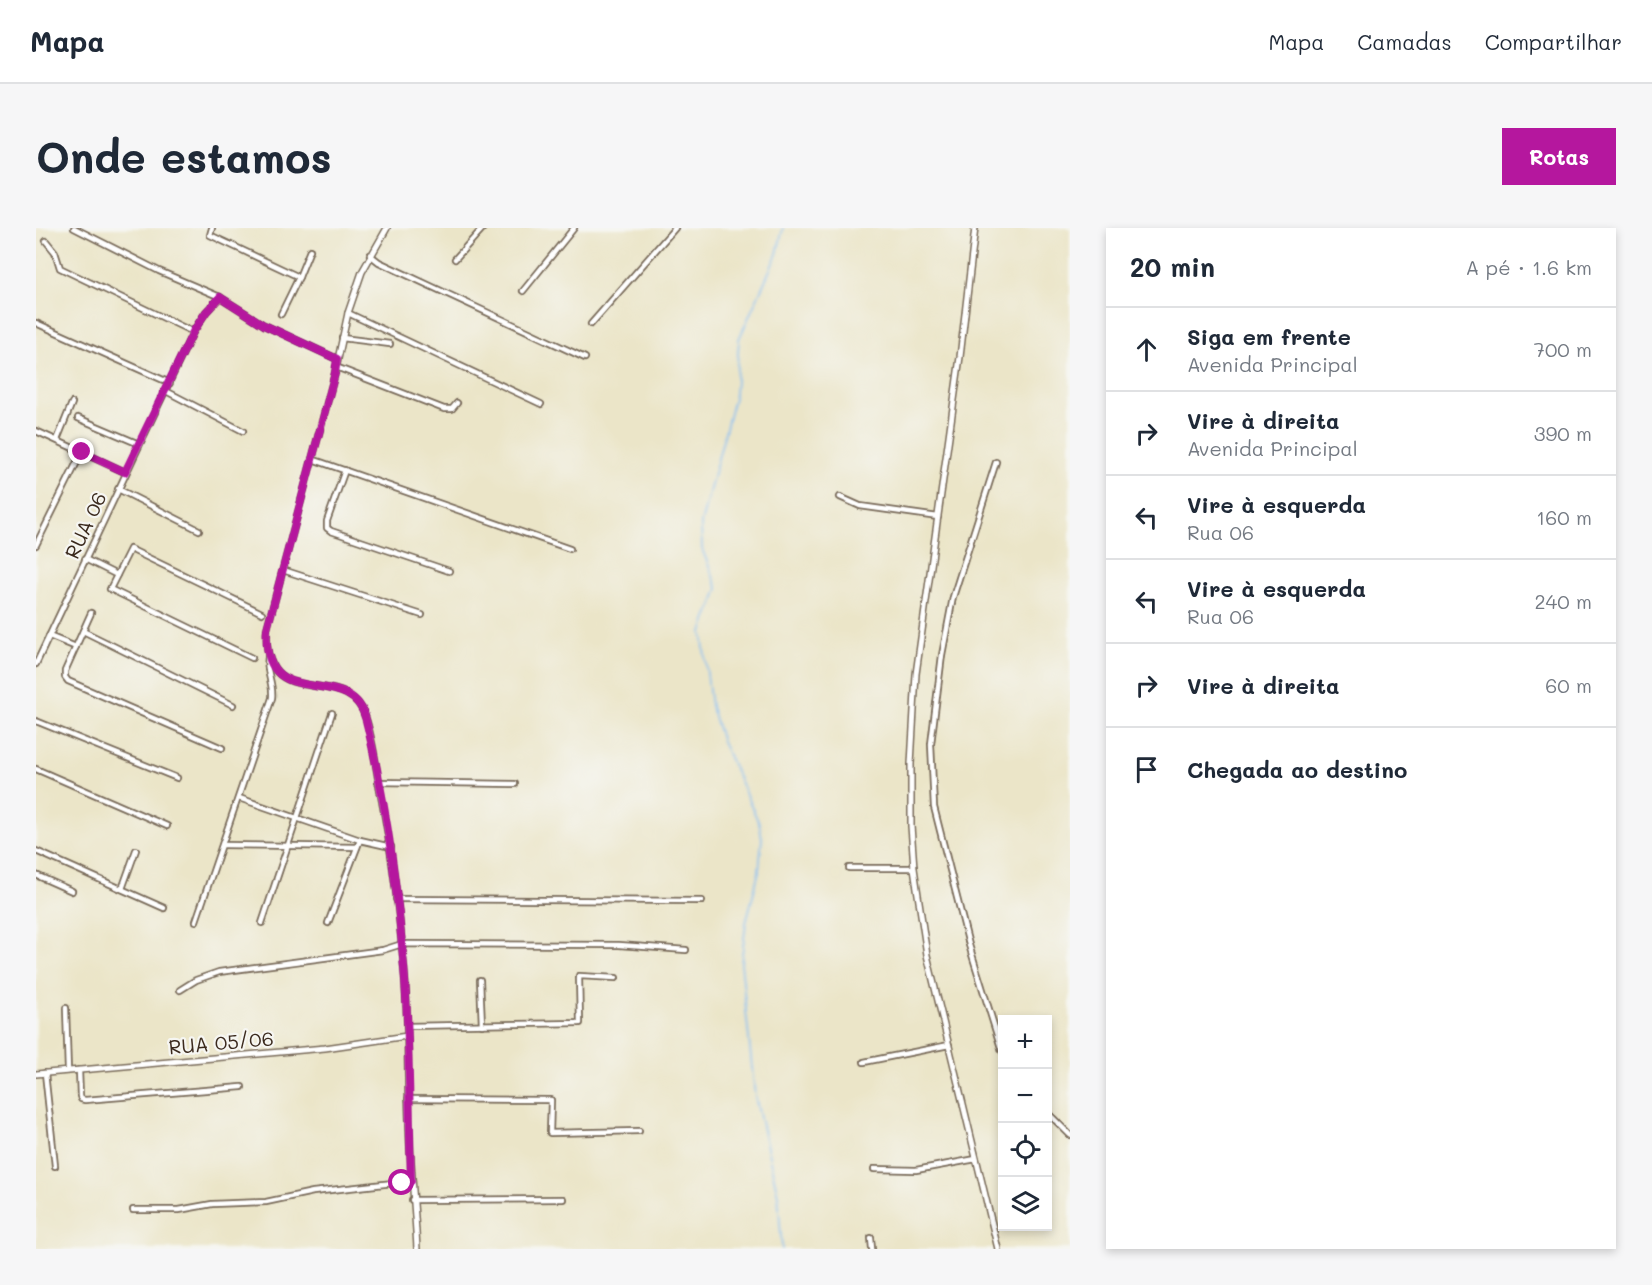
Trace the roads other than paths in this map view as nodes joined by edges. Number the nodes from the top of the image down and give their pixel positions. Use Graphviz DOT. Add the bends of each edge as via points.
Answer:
graph roads {
  1 [pos="74,228"];
  2 [pos="212,228"];
  3 [pos="387,228"];
  4 [pos="483,228"];
  5 [pos="574,228"];
  6 [pos="675,228"];
  7 [pos="975,228"];
  8 [pos="46,241"];
  9 [pos="310,250"];
  10 [pos="370,255"];
  11 [pos="455,259"];
  12 [pos="299,277"];
  13 [pos="523,291"];
  14 [pos="220,297"];
  15 [pos="348,313"];
  16 [pos="281,314"];
  17 [pos="36,323"];
  18 [pos="591,324"];
  19 [pos="193,332"];
  20 [pos="342,338"];
  21 [pos="390,344"];
  22 [pos="585,358"];
  23 [pos="337,359"];
  24 [pos="336,367"];
  25 [pos="170,383"];
  26 [pos="166,392"];
  27 [pos="72,403"];
  28 [pos="457,403"];
  29 [pos="541,404"];
  30 [pos="78,417"];
  31 [pos="36,431"];
  32 [pos="243,431"];
  33 [pos="57,440"];
  34 [pos="140,444"];
  35 [pos="82,452"];
  36 [pos="312,459"];
  37 [pos="996,462"];
  38 [pos="345,470"];
  39 [pos="125,472"];
  40 [pos="118,489"];
  41 [pos="840,497"];
  42 [pos="938,517"];
  43 [pos="199,530"];
  44 [pos="36,545"];
  45 [pos="570,549"];
  46 [pos="85,559"];
  47 [pos="283,570"];
  48 [pos="448,571"];
  49 [pos="117,575"];
  50 [pos="91,613"];
  51 [pos="262,613"];
  52 [pos="422,615"];
  53 [pos="83,631"];
  54 [pos="49,636"];
  55 [pos="76,647"];
  56 [pos="268,657"];
  57 [pos="252,658"];
  58 [pos="36,664"];
  59 [pos="233,705"];
  60 [pos="332,713"];
  61 [pos="36,721"];
  62 [pos="222,748"];
  63 [pos="36,769"];
  64 [pos="177,778"];
  65 [pos="378,782"];
  66 [pos="515,783"];
  67 [pos="239,798"];
  68 [pos="298,817"];
  69 [pos="167,826"];
  70 [pos="360,840"];
  71 [pos="223,845"];
  72 [pos="288,847"];
  73 [pos="391,847"];
  74 [pos="357,848"];
  75 [pos="136,850"];
  76 [pos="36,851"];
  77 [pos="849,868"];
  78 [pos="914,868"];
  79 [pos="36,874"];
  80 [pos="122,889"];
  81 [pos="72,891"];
  82 [pos="396,898"];
  83 [pos="702,901"];
  84 [pos="164,908"];
  85 [pos="196,921"];
  86 [pos="262,923"];
  87 [pos="328,923"];
  88 [pos="402,944"];
  89 [pos="686,950"];
  90 [pos="616,978"];
  91 [pos="480,980"];
  92 [pos="180,990"];
  93 [pos="66,1008"];
  94 [pos="482,1025"];
  95 [pos="407,1026"];
  96 [pos="407,1036"];
  97 [pos="998,1038"];
  98 [pos="949,1045"];
  99 [pos="864,1062"];
  100 [pos="78,1070"];
  101 [pos="68,1071"];
  102 [pos="45,1073"];
  103 [pos="36,1074"];
  104 [pos="242,1087"];
  105 [pos="408,1099"];
  106 [pos="1052,1117"];
  107 [pos="639,1131"];
  108 [pos="1070,1135"];
  109 [pos="976,1159"];
  110 [pos="55,1166"];
  111 [pos="874,1169"];
  112 [pos="411,1181"];
  113 [pos="563,1199"];
  114 [pos="412,1200"];
  115 [pos="133,1210"];
  116 [pos="871,1238"];
  117 [pos="417,1249"];
  118 [pos="873,1249"];
  119 [pos="998,1249"];
  1 -- 14 [label="street"];
  2 -- 12 [label="street" via="210,235"];
  3 -- 10 [label="street"];
  4 -- 11 [label="street"];
  5 -- 13 [label="street"];
  6 -- 18 [label="street"];
  7 -- 42 [label="street"];
  8 -- 19 [label="street" via="60,268"];
  9 -- 12 [label="street"];
  10 -- 15 [label="street"];
  10 -- 22 [label="street"];
  12 -- 16 [label="street"];
  14 -- 19 [label="street, RUA 06"];
  14 -- 23 [label="street" via="264,325"];
  15 -- 20 [label="street"];
  15 -- 29 [label="street"];
  17 -- 25 [label="street"];
  19 -- 25 [label="street, RUA 06"];
  20 -- 21 [label="street"];
  20 -- 23 [label="street"];
  23 -- 24 [label="street"];
  24 -- 28 [label="street" via="444,410"];
  24 -- 36 [label="street"];
  25 -- 26 [label="street, RUA 06"];
  26 -- 32 [label="street"];
  26 -- 34 [label="street, RUA 06"];
  27 -- 33 [label="street"];
  30 -- 34 [label="street"];
  31 -- 33 [label="street"];
  33 -- 35 [label="street"];
  34 -- 39 [label="street, RUA 06"];
  35 -- 39 [label="street"];
  35 -- 44 [label="street"];
  36 -- 38 [label="street"];
  36 -- 47 [label="street"];
  37 -- 97 [label="street" via="953,597 931,744 934,807 969,945"];
  38 -- 45 [label="street"];
  38 -- 48 [label="street" via="327,528"];
  39 -- 40 [label="street, RUA 06"];
  40 -- 43 [label="street"];
  40 -- 46 [label="street, RUA 06"];
  41 -- 42 [label="street" via="860,506"];
  42 -- 78 [label="street" via="916,674 911,764"];
  46 -- 49 [label="street"];
  46 -- 54 [label="street, RUA 06"];
  47 -- 52 [label="street"];
  47 -- 56 [label="street" via="267,629"];
  49 -- 51 [label="street" via="130,549"];
  49 -- 57 [label="street" via="110,590"];
  50 -- 53 [label="street"];
  53 -- 55 [label="street"];
  53 -- 59 [label="street"];
  54 -- 55 [label="street"];
  54 -- 58 [label="street, RUA 06"];
  55 -- 62 [label="street" via="65,671 68,681"];
  56 -- 65 [label="street" via="278,672 290,680 310,687 336,689 355,699 366,718"];
  56 -- 67 [label="street" via="272,698"];
  60 -- 68 [label="street"];
  61 -- 64 [label="street"];
  63 -- 69 [label="street"];
  65 -- 66 [label="street"];
  65 -- 73 [label="street"];
  67 -- 68 [label="street"];
  67 -- 71 [label="street"];
  68 -- 70 [label="street"];
  68 -- 72 [label="street"];
  70 -- 73 [label="street"];
  70 -- 74 [label="street"];
  71 -- 72 [label="street"];
  71 -- 85 [label="street"];
  72 -- 74 [label="street"];
  72 -- 86 [label="street"];
  73 -- 82 [label="street"];
  74 -- 87 [label="street"];
  75 -- 80 [label="street"];
  76 -- 80 [label="street"];
  77 -- 78 [label="street"];
  78 -- 98 [label="street" via="927,955"];
  79 -- 81 [label="street"];
  80 -- 84 [label="street"];
  82 -- 83 [label="street"];
  82 -- 88 [label="street"];
  88 -- 89 [label="street" via="619,945"];
  88 -- 92 [label="street" via="383,950 219,972"];
  88 -- 95 [label="street"];
  90 -- 94 [label="street" via="579,976 580,1023"];
  91 -- 94 [label="street"];
  93 -- 101 [label="street"];
  94 -- 95 [label="street"];
  95 -- 96 [label="street"];
  96 -- 100 [label="street, RUA 05/06" via="325,1048"];
  96 -- 105 [label="street"];
  98 -- 99 [label="street"];
  98 -- 109 [label="street"];
  100 -- 101 [label="street, RUA 05/06"];
  100 -- 104 [label="street" via="80,1096 85,1100"];
  101 -- 102 [label="street, RUA 05/06"];
  102 -- 103 [label="street, RUA 05/06"];
  102 -- 110 [label="street"];
  105 -- 107 [label="street" via="551,1100 550,1133"];
  105 -- 112 [label="street"];
  106 -- 108 [label="street"];
  109 -- 111 [label="street" via="916,1170"];
  109 -- 119 [label="street"];
  112 -- 114 [label="street"];
  112 -- 115 [label="street" via="313,1192 266,1202"];
  113 -- 114 [label="street"];
  114 -- 117 [label="street"];
  116 -- 118 [label="street"];
}
